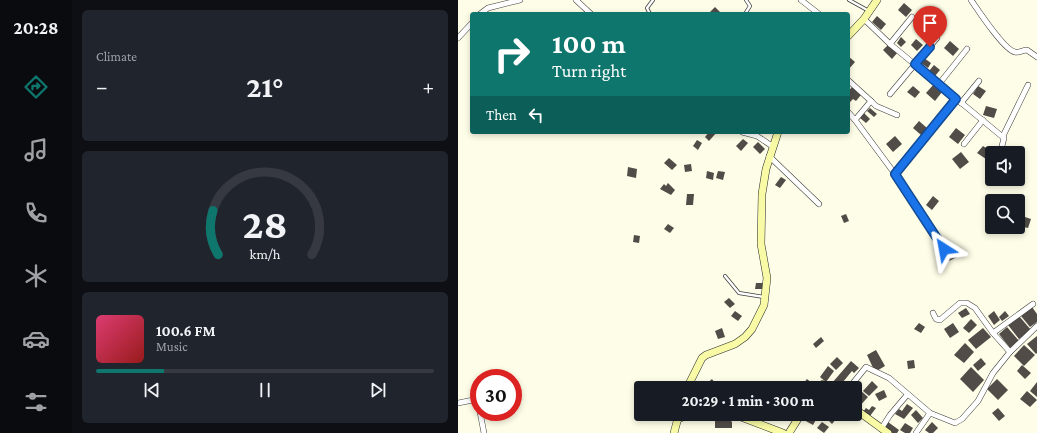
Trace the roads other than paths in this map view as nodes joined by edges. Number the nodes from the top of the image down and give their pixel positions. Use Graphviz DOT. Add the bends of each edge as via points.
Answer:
graph roads {
  1 [pos="520,0"];
  2 [pos="576,0"];
  3 [pos="653,0"];
  4 [pos="746,0"];
  5 [pos="801,0"];
  6 [pos="849,0"];
  7 [pos="877,0"];
  8 [pos="971,0"];
  9 [pos="483,12"];
  10 [pos="589,12"];
  11 [pos="649,12"];
  12 [pos="747,12"];
  13 [pos="816,12"];
  14 [pos="870,12"];
  15 [pos="912,17"];
  16 [pos="864,19"];
  17 [pos="470,26"];
  18 [pos="850,34"];
  19 [pos="458,38"];
  20 [pos="938,38"];
  21 [pos="890,44"];
  22 [pos="967,48"];
  23 [pos="1037,57"];
  24 [pos="915,64"];
  25 [pos="979,81"];
  26 [pos="850,83"];
  27 [pos="938,84"];
  28 [pos="1028,85"];
  29 [pos="890,94"];
  30 [pos="956,99"];
  31 [pos="871,102"];
  32 [pos="961,104"];
  33 [pos="850,114"];
  34 [pos="897,115"];
  35 [pos="855,120"];
  36 [pos="983,120"];
  37 [pos="750,134"];
  38 [pos="777,134"];
  39 [pos="1003,136"];
  40 [pos="964,144"];
  41 [pos="772,146"];
  42 [pos="1002,146"];
  43 [pos="769,156"];
  44 [pos="895,174"];
  45 [pos="819,204"];
  46 [pos="944,249"];
  47 [pos="725,276"];
  48 [pos="765,298"];
  49 [pos="1033,304"];
  50 [pos="933,313"];
  51 [pos="1037,326"];
  52 [pos="993,333"];
  53 [pos="1010,352"];
  54 [pos="690,381"];
  55 [pos="855,381"];
  56 [pos="908,395"];
  57 [pos="470,401"];
  58 [pos="458,403"];
  59 [pos="930,413"];
  60 [pos="862,414"];
  61 [pos="482,421"];
  62 [pos="678,421"];
  63 [pos="751,421"];
  64 [pos="797,421"];
  65 [pos="881,429"];
  66 [pos="484,433"];
  67 [pos="674,433"];
  68 [pos="783,433"];
  69 [pos="789,433"];
  70 [pos="888,433"];
  71 [pos="916,433"];
  1 -- 9 [label="street" via="488,8"];
  2 -- 10 [label="street"];
  3 -- 11 [label="lane" via="647,8"];
  4 -- 12 [label="lane" via="750,8"];
  5 -- 13 [label="street"];
  6 -- 14 [label="lane"];
  7 -- 14 [label="street"];
  8 -- 23 [label="street" via="988,25 1011,50 1017,53 1027,50"];
  14 -- 16 [label="street"];
  15 -- 21 [label="street"];
  16 -- 18 [label="street"];
  16 -- 21 [label="street"];
  17 -- 19 [label="street"];
  20 -- 24 [label="street"];
  21 -- 24 [label="street"];
  22 -- 27 [label="street"];
  24 -- 27 [label="street"];
  24 -- 29 [label="street"];
  25 -- 32 [label="street"];
  26 -- 31 [label="street"];
  27 -- 30 [label="street"];
  28 -- 39 [label="street"];
  30 -- 32 [label="street"];
  30 -- 44 [label="street"];
  31 -- 34 [label="street"];
  31 -- 35 [label="street"];
  32 -- 36 [label="street"];
  33 -- 35 [label="street"];
  35 -- 44 [label="street"];
  36 -- 39 [label="street"];
  36 -- 40 [label="street"];
  37 -- 41 [label="street"];
  38 -- 41 [label="street"];
  39 -- 42 [label="street"];
  41 -- 43 [label="street"];
  43 -- 45 [label="street"];
  43 -- 48 [label="street" via="762,205 761,244 766,278"];
  44 -- 46 [label="street"];
  47 -- 48 [label="lane" via="739,292"];
  48 -- 54 [label="street" via="752,329 735,344 706,355 698,364"];
  49 -- 52 [label="street"];
  50 -- 52 [label="street" via="936,319 940,320 960,303 967,303 975,308"];
  51 -- 53 [label="street"];
  52 -- 53 [label="street"];
  53 -- 59 [label="street" via="993,373 978,400 958,422 947,421"];
  55 -- 56 [label="street" via="866,367 889,378"];
  56 -- 59 [label="street"];
  56 -- 65 [label="street"];
  57 -- 58 [label="street"];
  59 -- 71 [label="street"];
  60 -- 65 [label="street"];
  61 -- 66 [label="street"];
  62 -- 67 [label="street"];
  63 -- 68 [label="street"];
  64 -- 69 [label="street"];
  65 -- 70 [label="street"];
}
